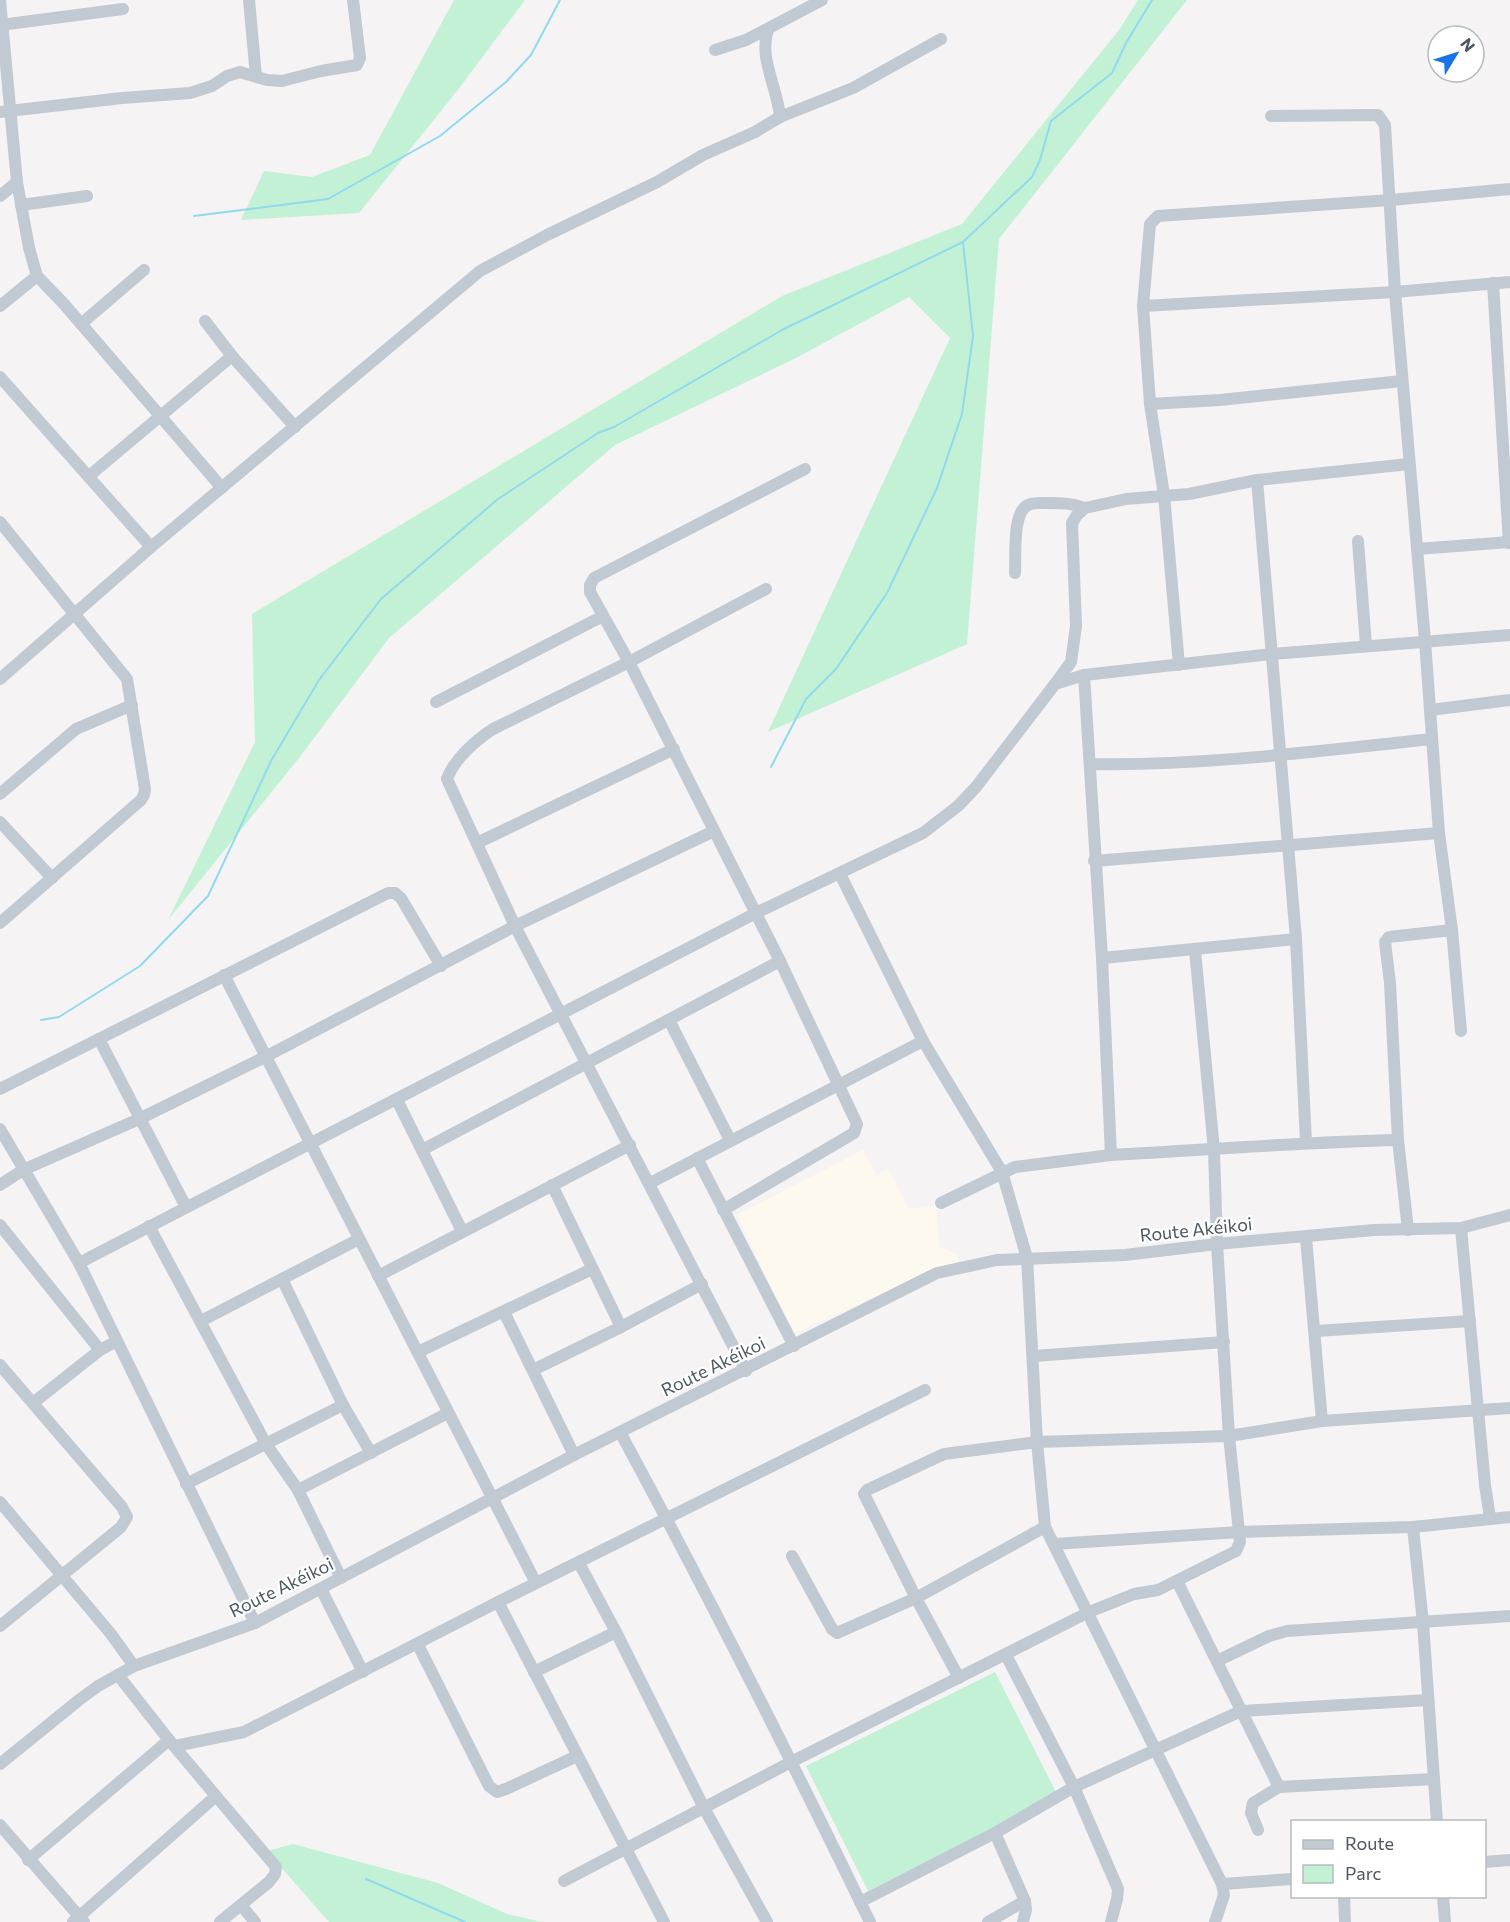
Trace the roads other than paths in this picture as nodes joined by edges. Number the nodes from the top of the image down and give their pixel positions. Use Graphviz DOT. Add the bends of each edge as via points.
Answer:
graph roads {
  1 [pos="0,0"];
  2 [pos="249,0"];
  3 [pos="353,0"];
  4 [pos="822,0"];
  5 [pos="123,9"];
  6 [pos="1,25"];
  7 [pos="769,28"];
  8 [pos="941,39"];
  9 [pos="715,50"];
  10 [pos="256,76"];
  11 [pos="6,112"];
  12 [pos="1271,116"];
  13 [pos="780,117"];
  14 [pos="1510,189"];
  15 [pos="6,190"];
  16 [pos="87,196"];
  17 [pos="1390,200"];
  18 [pos="21,205"];
  19 [pos="144,270"];
  20 [pos="37,276"];
  21 [pos="1510,282"];
  22 [pos="1493,283"];
  23 [pos="1395,292"];
  24 [pos="0,306"];
  25 [pos="1143,306"];
  26 [pos="205,321"];
  27 [pos="81,324"];
  28 [pos="232,356"];
  29 [pos="0,377"];
  30 [pos="1402,381"];
  31 [pos="1150,404"];
  32 [pos="160,417"];
  33 [pos="295,427"];
  34 [pos="1409,464"];
  35 [pos="805,469"];
  36 [pos="88,476"];
  37 [pos="1257,480"];
  38 [pos="222,488"];
  39 [pos="1164,495"];
  40 [pos="1085,508"];
  41 [pos="0,522"];
  42 [pos="1358,542"];
  43 [pos="1509,542"];
  44 [pos="151,547"];
  45 [pos="1417,549"];
  46 [pos="1015,573"];
  47 [pos="766,589"];
  48 [pos="76,614"];
  49 [pos="603,616"];
  50 [pos="1510,635"];
  51 [pos="1425,641"];
  52 [pos="1366,646"];
  53 [pos="1272,654"];
  54 [pos="629,662"];
  55 [pos="1179,665"];
  56 [pos="1084,675"];
  57 [pos="0,678"];
  58 [pos="1055,684"];
  59 [pos="1510,700"];
  60 [pos="436,702"];
  61 [pos="132,705"];
  62 [pos="1430,710"];
  63 [pos="1432,739"];
  64 [pos="674,749"];
  65 [pos="1280,755"];
  66 [pos="1089,764"];
  67 [pos="0,794"];
  68 [pos="0,822"];
  69 [pos="714,831"];
  70 [pos="1439,833"];
  71 [pos="477,843"];
  72 [pos="1288,846"];
  73 [pos="1094,861"];
  74 [pos="840,874"];
  75 [pos="52,879"];
  76 [pos="756,913"];
  77 [pos="0,923"];
  78 [pos="515,926"];
  79 [pos="1452,930"];
  80 [pos="1296,939"];
  81 [pos="1195,950"];
  82 [pos="1102,958"];
  83 [pos="780,961"];
  84 [pos="441,966"];
  85 [pos="224,975"];
  86 [pos="562,1014"];
  87 [pos="669,1020"];
  88 [pos="1461,1031"];
  89 [pos="99,1039"];
  90 [pos="923,1041"];
  91 [pos="265,1057"];
  92 [pos="588,1063"];
  93 [pos="839,1083"];
  94 [pos="0,1089"];
  95 [pos="397,1100"];
  96 [pos="139,1119"];
  97 [pos="0,1129"];
  98 [pos="730,1140"];
  99 [pos="1398,1140"];
  100 [pos="1306,1142"];
  101 [pos="312,1144"];
  102 [pos="630,1145"];
  103 [pos="422,1150"];
  104 [pos="1214,1150"];
  105 [pos="1111,1155"];
  106 [pos="697,1158"];
  107 [pos="23,1170"];
  108 [pos="1002,1172"];
  109 [pos="650,1183"];
  110 [pos="0,1185"];
  111 [pos="552,1185"];
  112 [pos="941,1203"];
  113 [pos="186,1208"];
  114 [pos="723,1210"];
  115 [pos="1510,1215"];
  116 [pos="0,1225"];
  117 [pos="149,1227"];
  118 [pos="1461,1228"];
  119 [pos="1408,1230"];
  120 [pos="462,1231"];
  121 [pos="1306,1238"];
  122 [pos="359,1239"];
  123 [pos="1217,1244"];
  124 [pos="1027,1258"];
  125 [pos="79,1263"];
  126 [pos="592,1269"];
  127 [pos="378,1276"];
  128 [pos="282,1279"];
  129 [pos="702,1284"];
  130 [pos="504,1312"];
  131 [pos="201,1321"];
  132 [pos="1470,1321"];
  133 [pos="621,1327"];
  134 [pos="1316,1331"];
  135 [pos="117,1341"];
  136 [pos="1224,1342"];
  137 [pos="794,1346"];
  138 [pos="100,1350"];
  139 [pos="418,1352"];
  140 [pos="1034,1356"];
  141 [pos="0,1365"];
  142 [pos="533,1370"];
  143 [pos="746,1371"];
  144 [pos="925,1390"];
  145 [pos="33,1403"];
  146 [pos="343,1405"];
  147 [pos="1510,1408"];
  148 [pos="1479,1410"];
  149 [pos="448,1413"];
  150 [pos="1322,1421"];
  151 [pos="620,1432"];
  152 [pos="1229,1436"];
  153 [pos="1037,1442"];
  154 [pos="266,1444"];
  155 [pos="371,1453"];
  156 [pos="574,1455"];
  157 [pos="186,1484"];
  158 [pos="298,1490"];
  159 [pos="492,1498"];
  160 [pos="0,1502"];
  161 [pos="1510,1516"];
  162 [pos="1490,1518"];
  163 [pos="667,1520"];
  164 [pos="1045,1527"];
  165 [pos="1413,1527"];
  166 [pos="1239,1532"];
  167 [pos="1054,1544"];
  168 [pos="792,1556"];
  169 [pos="579,1563"];
  170 [pos="61,1575"];
  171 [pos="341,1578"];
  172 [pos="1177,1581"];
  173 [pos="536,1583"];
  174 [pos="321,1589"];
  175 [pos="916,1598"];
  176 [pos="498,1602"];
  177 [pos="1089,1612"];
  178 [pos="1510,1616"];
  179 [pos="1,1622"];
  180 [pos="255,1623"];
  181 [pos="1423,1623"];
  182 [pos="616,1632"];
  183 [pos="417,1645"];
  184 [pos="1006,1655"];
  185 [pos="1217,1661"];
  186 [pos="134,1666"];
  187 [pos="363,1672"];
  188 [pos="534,1672"];
  189 [pos="118,1675"];
  190 [pos="959,1678"];
  191 [pos="1428,1700"];
  192 [pos="1241,1711"];
  193 [pos="172,1743"];
  194 [pos="1156,1748"];
  195 [pos="577,1756"];
  196 [pos="791,1762"];
  197 [pos="0,1764"];
  198 [pos="1434,1779"];
  199 [pos="1074,1787"];
  200 [pos="1279,1787"];
  201 [pos="216,1796"];
  202 [pos="704,1808"];
  203 [pos="1437,1820"];
  204 [pos="0,1825"];
  205 [pos="1258,1830"];
  206 [pos="995,1833"];
  207 [pos="627,1849"];
  208 [pos="28,1860"];
  209 [pos="1510,1860"];
  210 [pos="1486,1862"];
  211 [pos="1291,1878"];
  212 [pos="564,1881"];
  213 [pos="1222,1884"];
  214 [pos="1344,1898"];
  215 [pos="1443,1898"];
  216 [pos="1025,1901"];
  217 [pos="860,1902"];
  218 [pos="241,1905"];
  219 [pos="79,1920"];
  220 [pos="220,1922"];
  221 [pos="255,1922"];
  222 [pos="664,1922"];
  223 [pos="767,1922"];
  224 [pos="870,1922"];
  225 [pos="988,1922"];
  226 [pos="1023,1922"];
  227 [pos="1111,1922"];
  228 [pos="1215,1922"];
  229 [pos="1345,1922"];
  230 [pos="1445,1922"];
  1 -- 6 [label="street"];
  2 -- 10 [label="street"];
  3 -- 10 [label="street" via="360,58 357,65 282,81"];
  4 -- 7 [label="street"];
  5 -- 6 [label="street"];
  6 -- 11 [label="street"];
  7 -- 9 [label="street"];
  7 -- 13 [label="street" via="764,47"];
  8 -- 13 [label="street" via="853,88"];
  10 -- 11 [label="street" via="240,72 190,93"];
  11 -- 15 [label="street"];
  12 -- 17 [label="street" via="1378,115 1385,125"];
  13 -- 33 [label="street" via="480,271"];
  14 -- 17 [label="street"];
  15 -- 18 [label="street"];
  16 -- 18 [label="street"];
  17 -- 23 [label="street"];
  17 -- 25 [label="street" via="1158,216 1150,224"];
  18 -- 20 [label="street"];
  19 -- 27 [label="street"];
  20 -- 24 [label="street"];
  20 -- 27 [label="street"];
  21 -- 22 [label="street"];
  22 -- 23 [label="street"];
  22 -- 43 [label="street"];
  23 -- 25 [label="street"];
  23 -- 30 [label="street"];
  25 -- 31 [label="street"];
  26 -- 28 [label="street"];
  27 -- 32 [label="street"];
  28 -- 32 [label="street"];
  28 -- 33 [label="street"];
  29 -- 36 [label="street"];
  30 -- 31 [label="street"];
  30 -- 34 [label="street"];
  31 -- 39 [label="street"];
  32 -- 36 [label="street"];
  32 -- 38 [label="street"];
  33 -- 38 [label="street"];
  34 -- 37 [label="street"];
  34 -- 45 [label="street"];
  35 -- 49 [label="street" via="594,578 590,592"];
  36 -- 44 [label="street"];
  37 -- 39 [label="street"];
  37 -- 53 [label="street"];
  38 -- 44 [label="street"];
  39 -- 40 [label="street"];
  39 -- 55 [label="street"];
  40 -- 46 [label="street" via="1072,503 1036,503 1023,509 1016,524"];
  40 -- 58 [label="street" via="1072,523 1076,626 1071,662"];
  41 -- 48 [label="street"];
  42 -- 52 [label="street"];
  43 -- 45 [label="street"];
  44 -- 48 [label="street"];
  45 -- 51 [label="street"];
  47 -- 54 [label="street"];
  48 -- 57 [label="street"];
  48 -- 61 [label="street" via="123,672"];
  49 -- 54 [label="street"];
  49 -- 60 [label="street"];
  50 -- 51 [label="street"];
  51 -- 52 [label="street"];
  51 -- 62 [label="street"];
  52 -- 53 [label="street"];
  53 -- 55 [label="street"];
  53 -- 65 [label="street"];
  54 -- 64 [label="street"];
  54 -- 71 [label="street" via="493,729 454,765 447,779"];
  55 -- 56 [label="street"];
  56 -- 58 [label="street"];
  56 -- 66 [label="street"];
  58 -- 74 [label="street" via="958,806 923,833"];
  59 -- 62 [label="street"];
  61 -- 67 [label="street" via="76,729"];
  61 -- 75 [label="street" via="144,795"];
  62 -- 63 [label="street"];
  63 -- 65 [label="street"];
  63 -- 70 [label="street"];
  64 -- 69 [label="street"];
  64 -- 71 [label="street"];
  65 -- 66 [label="street" via="1149,765"];
  65 -- 72 [label="street"];
  66 -- 73 [label="street"];
  68 -- 75 [label="street"];
  69 -- 76 [label="street"];
  69 -- 78 [label="street"];
  70 -- 72 [label="street"];
  70 -- 79 [label="street"];
  71 -- 78 [label="street"];
  72 -- 73 [label="street"];
  72 -- 80 [label="street"];
  73 -- 82 [label="street"];
  74 -- 76 [label="street"];
  74 -- 90 [label="street"];
  75 -- 77 [label="street"];
  76 -- 83 [label="street"];
  76 -- 86 [label="street"];
  78 -- 84 [label="street"];
  78 -- 86 [label="street"];
  79 -- 88 [label="street"];
  79 -- 99 [label="street" via="1389,937 1385,942"];
  80 -- 81 [label="street"];
  80 -- 100 [label="street"];
  81 -- 82 [label="street"];
  81 -- 104 [label="street"];
  82 -- 105 [label="street"];
  83 -- 87 [label="street"];
  83 -- 93 [label="street"];
  84 -- 85 [label="street" via="401,898 388,893"];
  84 -- 91 [label="street"];
  85 -- 89 [label="street"];
  85 -- 91 [label="street"];
  86 -- 92 [label="street"];
  86 -- 95 [label="street"];
  87 -- 92 [label="street"];
  87 -- 98 [label="street"];
  89 -- 94 [label="street"];
  89 -- 96 [label="street"];
  90 -- 93 [label="street"];
  90 -- 108 [label="street"];
  91 -- 96 [label="street"];
  91 -- 101 [label="street"];
  92 -- 102 [label="street"];
  92 -- 103 [label="street"];
  93 -- 98 [label="street"];
  93 -- 114 [label="street" via="857,1124 854,1133"];
  95 -- 101 [label="street"];
  95 -- 103 [label="street"];
  96 -- 107 [label="street"];
  96 -- 113 [label="street"];
  97 -- 107 [label="street"];
  98 -- 106 [label="street"];
  99 -- 100 [label="street"];
  99 -- 119 [label="street"];
  100 -- 104 [label="street"];
  101 -- 113 [label="street"];
  101 -- 122 [label="street"];
  102 -- 109 [label="street"];
  102 -- 111 [label="street"];
  103 -- 120 [label="street"];
  104 -- 105 [label="street"];
  104 -- 123 [label="street"];
  105 -- 108 [label="street"];
  106 -- 109 [label="street"];
  106 -- 114 [label="street"];
  107 -- 110 [label="street"];
  107 -- 125 [label="street"];
  108 -- 112 [label="street"];
  108 -- 124 [label="street"];
  109 -- 129 [label="street"];
  111 -- 120 [label="street"];
  111 -- 126 [label="street"];
  113 -- 117 [label="street"];
  114 -- 137 [label="street"];
  115 -- 118 [label="street, Route Akéikoi"];
  116 -- 138 [label="street"];
  117 -- 125 [label="street"];
  117 -- 131 [label="street"];
  118 -- 119 [label="street, Route Akéikoi"];
  118 -- 132 [label="street"];
  119 -- 121 [label="street, Route Akéikoi"];
  120 -- 127 [label="street"];
  121 -- 123 [label="street, Route Akéikoi"];
  121 -- 134 [label="street"];
  122 -- 127 [label="street"];
  122 -- 128 [label="street"];
  123 -- 124 [label="street, Route Akéikoi" via="1125,1255"];
  123 -- 136 [label="street"];
  124 -- 137 [label="street, Route Akéikoi" via="997,1260 937,1274"];
  124 -- 140 [label="street"];
  125 -- 135 [label="street"];
  126 -- 130 [label="street"];
  126 -- 133 [label="street"];
  127 -- 139 [label="street"];
  128 -- 131 [label="street"];
  128 -- 146 [label="street"];
  129 -- 133 [label="street"];
  129 -- 143 [label="street"];
  130 -- 139 [label="street"];
  130 -- 142 [label="street"];
  131 -- 154 [label="street"];
  132 -- 134 [label="street"];
  132 -- 148 [label="street"];
  133 -- 142 [label="street"];
  134 -- 150 [label="street"];
  135 -- 138 [label="street"];
  135 -- 157 [label="street"];
  136 -- 140 [label="street"];
  136 -- 152 [label="street"];
  137 -- 143 [label="street, Route Akéikoi"];
  138 -- 145 [label="street"];
  139 -- 149 [label="street"];
  140 -- 153 [label="street"];
  141 -- 145 [label="street"];
  142 -- 156 [label="street"];
  143 -- 151 [label="street, Route Akéikoi"];
  144 -- 163 [label="street"];
  145 -- 170 [label="street" via="127,1517 121,1527"];
  146 -- 154 [label="street"];
  146 -- 155 [label="street"];
  147 -- 148 [label="street"];
  148 -- 150 [label="street"];
  148 -- 162 [label="street"];
  149 -- 155 [label="street"];
  149 -- 159 [label="street"];
  150 -- 152 [label="street"];
  151 -- 156 [label="street, Route Akéikoi"];
  151 -- 163 [label="street"];
  152 -- 153 [label="street"];
  152 -- 166 [label="street"];
  153 -- 164 [label="street"];
  153 -- 175 [label="street" via="937,1456 867,1490 865,1498"];
  154 -- 157 [label="street"];
  154 -- 158 [label="street"];
  155 -- 158 [label="street"];
  156 -- 159 [label="street, Route Akéikoi"];
  157 -- 180 [label="street"];
  158 -- 171 [label="street"];
  159 -- 171 [label="street, Route Akéikoi"];
  159 -- 173 [label="street"];
  160 -- 170 [label="street"];
  161 -- 162 [label="street"];
  162 -- 165 [label="street"];
  163 -- 169 [label="street"];
  163 -- 196 [label="street"];
  164 -- 167 [label="street"];
  164 -- 175 [label="street"];
  165 -- 166 [label="street"];
  165 -- 181 [label="street"];
  166 -- 167 [label="street"];
  166 -- 172 [label="street" via="1236,1551"];
  167 -- 177 [label="street"];
  168 -- 175 [label="street" via="834,1632"];
  169 -- 173 [label="street"];
  169 -- 182 [label="street"];
  170 -- 179 [label="street"];
  170 -- 186 [label="street"];
  171 -- 174 [label="street, Route Akéikoi"];
  172 -- 177 [label="street"];
  172 -- 185 [label="street"];
  173 -- 176 [label="street"];
  174 -- 180 [label="street, Route Akéikoi"];
  174 -- 187 [label="street"];
  175 -- 190 [label="street"];
  176 -- 183 [label="street"];
  176 -- 188 [label="street"];
  177 -- 184 [label="street"];
  177 -- 194 [label="street"];
  178 -- 181 [label="street"];
  180 -- 186 [label="street, Route Akéikoi"];
  181 -- 185 [label="street" via="1287,1631"];
  181 -- 191 [label="street"];
  182 -- 188 [label="street"];
  182 -- 202 [label="street"];
  183 -- 187 [label="street"];
  183 -- 195 [label="street" via="489,1786 497,1792"];
  184 -- 190 [label="street"];
  184 -- 199 [label="street"];
  185 -- 192 [label="street"];
  186 -- 189 [label="street, Route Akéikoi"];
  187 -- 193 [label="street" via="244,1732"];
  188 -- 195 [label="street"];
  189 -- 193 [label="street"];
  189 -- 197 [label="street, Route Akéikoi" via="79,1700"];
  190 -- 196 [label="street"];
  191 -- 192 [label="street"];
  191 -- 198 [label="street"];
  192 -- 194 [label="street"];
  192 -- 200 [label="street"];
  193 -- 201 [label="street"];
  193 -- 208 [label="street"];
  194 -- 199 [label="street"];
  194 -- 213 [label="street"];
  195 -- 207 [label="street"];
  196 -- 202 [label="street"];
  196 -- 217 [label="street"];
  198 -- 200 [label="street"];
  198 -- 203 [label="street"];
  199 -- 206 [label="street"];
  199 -- 227 [label="street" via="1118,1889"];
  200 -- 205 [label="street" via="1253,1803 1251,1813"];
  201 -- 218 [label="street" via="276,1867 269,1882"];
  201 -- 219 [label="street"];
  202 -- 207 [label="street"];
  202 -- 223 [label="street"];
  204 -- 208 [label="street"];
  206 -- 216 [label="street"];
  206 -- 217 [label="street"];
  207 -- 212 [label="street"];
  207 -- 222 [label="street"];
  208 -- 219 [label="street"];
  209 -- 210 [label="street"];
  211 -- 213 [label="street"];
  213 -- 228 [label="street" via="1224,1895"];
  214 -- 229 [label="street"];
  215 -- 230 [label="street"];
  216 -- 225 [label="street"];
  216 -- 226 [label="street"];
  217 -- 224 [label="street"];
  218 -- 220 [label="street"];
  218 -- 221 [label="street"];
}
